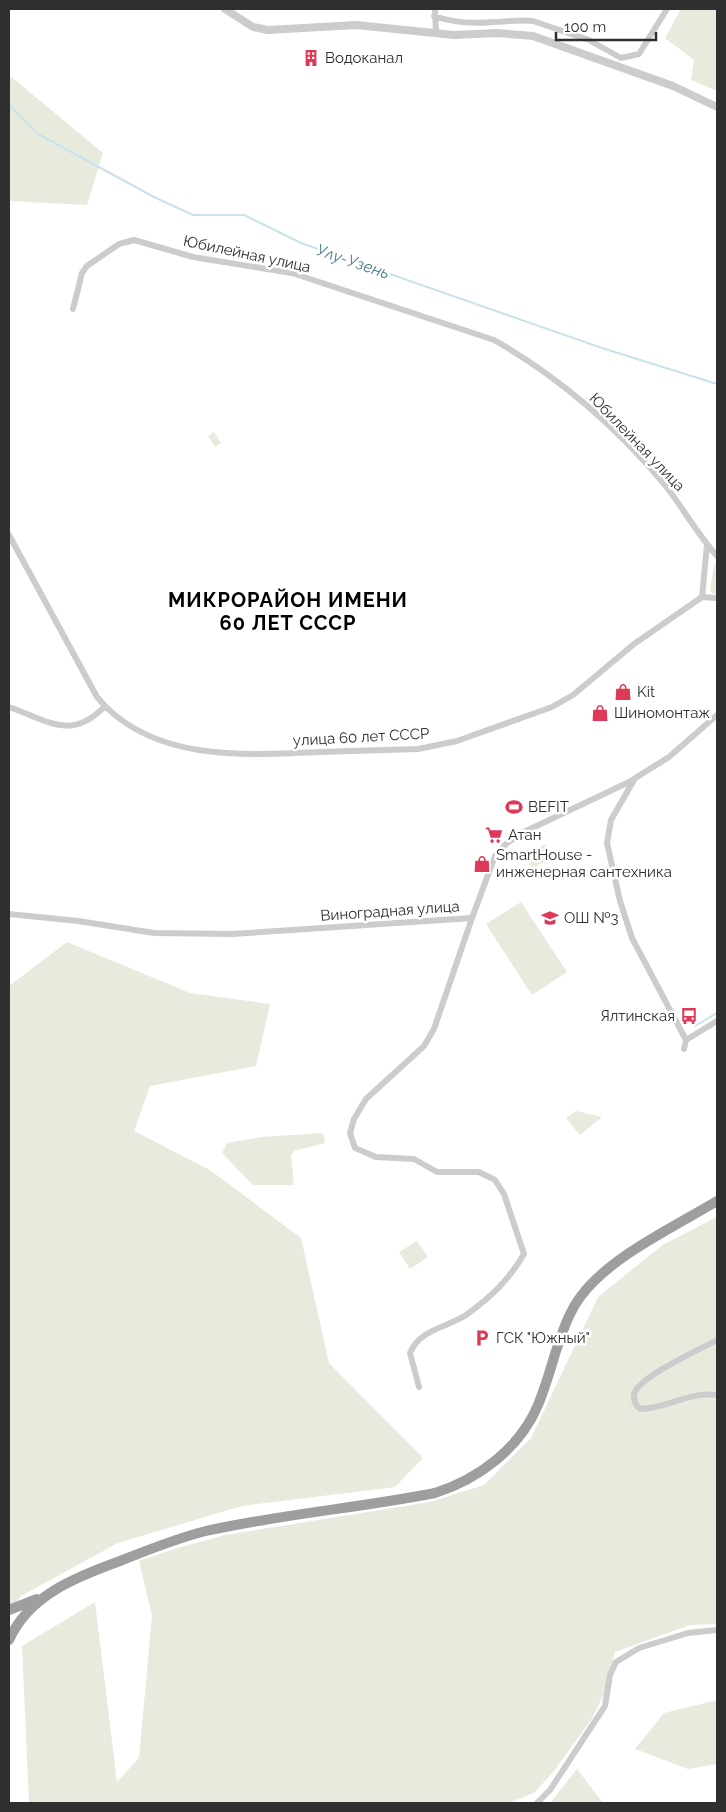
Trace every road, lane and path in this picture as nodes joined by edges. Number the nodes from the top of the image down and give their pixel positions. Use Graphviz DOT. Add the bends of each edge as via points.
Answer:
graph roads {
  1 [pos="225,9"];
  2 [pos="667,9"];
  3 [pos="435,12"];
  4 [pos="436,33"];
  5 [pos="717,107"];
  6 [pos="73,309"];
  7 [pos="9,535"];
  8 [pos="707,545"];
  9 [pos="717,556"];
  10 [pos="702,597"];
  11 [pos="717,598"];
  12 [pos="105,706"];
  13 [pos="9,707"];
  14 [pos="717,715"];
  15 [pos="635,779"];
  16 [pos="9,914"];
  17 [pos="472,918"];
  18 [pos="717,1021"];
  19 [pos="686,1040"];
  20 [pos="684,1049"];
  21 [pos="717,1201"];
  22 [pos="717,1340"];
  23 [pos="419,1387"];
  24 [pos="717,1395"];
  25 [pos="45,1596"];
  26 [pos="9,1610"];
  27 [pos="717,1630"];
  28 [pos="9,1640"];
  29 [pos="537,1803"];
  1 -- 4 [label="street" via="253,27 268,30 356,25"];
  2 -- 3 [label="street" via="639,54 621,58 589,40 533,21 470,23 449,21"];
  3 -- 4 [label="street"];
  4 -- 5 [label="street" via="533,36 673,86"];
  6 -- 8 [label="street, Юбилейная улица" via="82,273 87,266 119,244 134,240 193,256 292,274 494,340 522,356 580,400 620,438 664,484"];
  7 -- 12 [label="street, улица 60 лет СССР" via="97,697"];
  8 -- 9 [label="street, Юбилейная улица"];
  8 -- 10 [label="street"];
  10 -- 11 [label="street"];
  10 -- 12 [label="street, улица 60 лет СССР" via="634,644 566,699 517,720 436,746 256,755 200,752 150,735 123,721"];
  12 -- 13 [label="street" via="95,717 76,726 57,726"];
  14 -- 15 [label="street, Виноградная улица" via="669,757"];
  15 -- 17 [label="street, Виноградная улица" via="524,832 506,844 495,856"];
  15 -- 19 [label="street" via="611,820 607,843 632,938"];
  16 -- 17 [label="street, Виноградная улица" via="154,932 232,934"];
  17 -- 23 [label="street" via="434,1029 424,1046 366,1099 350,1133 355,1148 376,1157 414,1158 437,1172 479,1172 495,1180 504,1194 524,1254 510,1277 486,1299 455,1321 418,1340 410,1353"];
  18 -- 19 [label="street"];
  19 -- 20 [label="street"];
  21 -- 25 [label="highway" via="618,1260 590,1284 574,1305 528,1424 508,1448 476,1475 435,1493 256,1521 168,1542 98,1569"];
  22 -- 24 [label="street" via="656,1373 636,1390 633,1397 634,1404 640,1409 650,1409 691,1396"];
  25 -- 26 [label="highway"];
  25 -- 28 [label="highway" via="23,1617"];
  27 -- 29 [label="street" via="688,1633 650,1644 616,1662 610,1675 605,1706 550,1790"];
}
